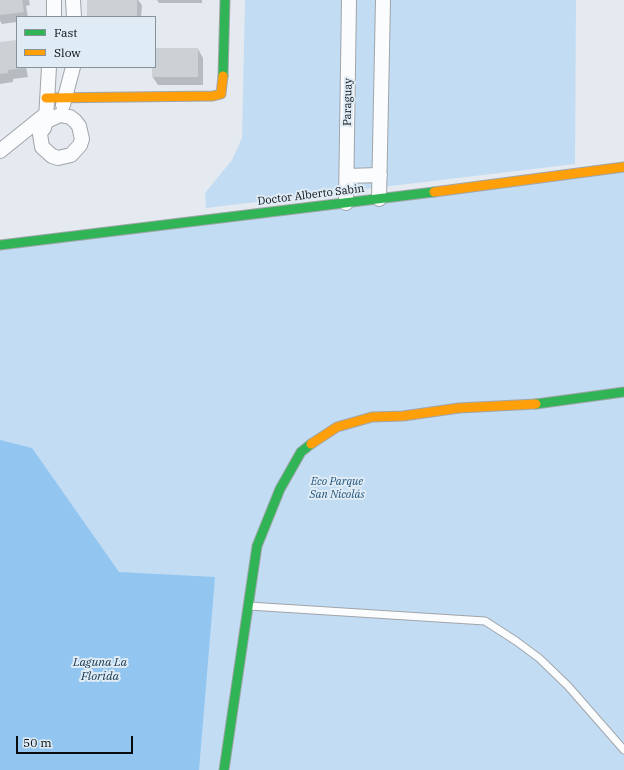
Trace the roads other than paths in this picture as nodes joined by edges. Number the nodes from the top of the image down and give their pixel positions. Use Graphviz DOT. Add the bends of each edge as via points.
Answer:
graph roads {
  1 [pos="54,0"];
  2 [pos="73,0"];
  3 [pos="225,0"];
  4 [pos="349,0"];
  5 [pos="383,0"];
  6 [pos="54,16"];
  7 [pos="74,16"];
  8 [pos="49,68"];
  9 [pos="73,68"];
  10 [pos="46,98"];
  11 [pos="66,98"];
  12 [pos="46,114"];
  13 [pos="60,115"];
  14 [pos="44,129"];
  15 [pos="0,151"];
  16 [pos="624,167"];
  17 [pos="380,175"];
  18 [pos="347,176"];
  19 [pos="379,199"];
  20 [pos="346,203"];
  21 [pos="0,244"];
  22 [pos="624,392"];
  23 [pos="247,606"];
  24 [pos="624,750"];
  25 [pos="224,770"];
  1 -- 6 [label="street"];
  2 -- 7 [label="street"];
  3 -- 11 [label="street" via="223,87 220,94"];
  4 -- 18 [label="street, Paraguay"];
  5 -- 17 [label="street"];
  8 -- 10 [label="street"];
  9 -- 11 [label="street"];
  10 -- 11 [label="street"];
  10 -- 12 [label="street"];
  11 -- 13 [label="street"];
  12 -- 14 [label="street"];
  12 -- 15 [label="street"];
  13 -- 14 [label="street" via="47,121"];
  13 -- 14 [label="street" via="70,117 79,126 82,139 76,151 65,157 52,156 42,147 40,141 40,134"];
  16 -- 19 [label="street, Doctor Alberto Sabin"];
  17 -- 18 [label="street"];
  17 -- 19 [label="street"];
  18 -- 20 [label="street, Paraguay"];
  19 -- 20 [label="street, Doctor Alberto Sabin"];
  20 -- 21 [label="street, Doctor Alberto Sabin"];
  22 -- 23 [label="street" via="551,403 459,408 403,416 372,417 337,428 320,437 301,452 280,489 257,546"];
  23 -- 24 [label="lane" via="485,621 516,641 552,671"];
  23 -- 25 [label="street"];
}
